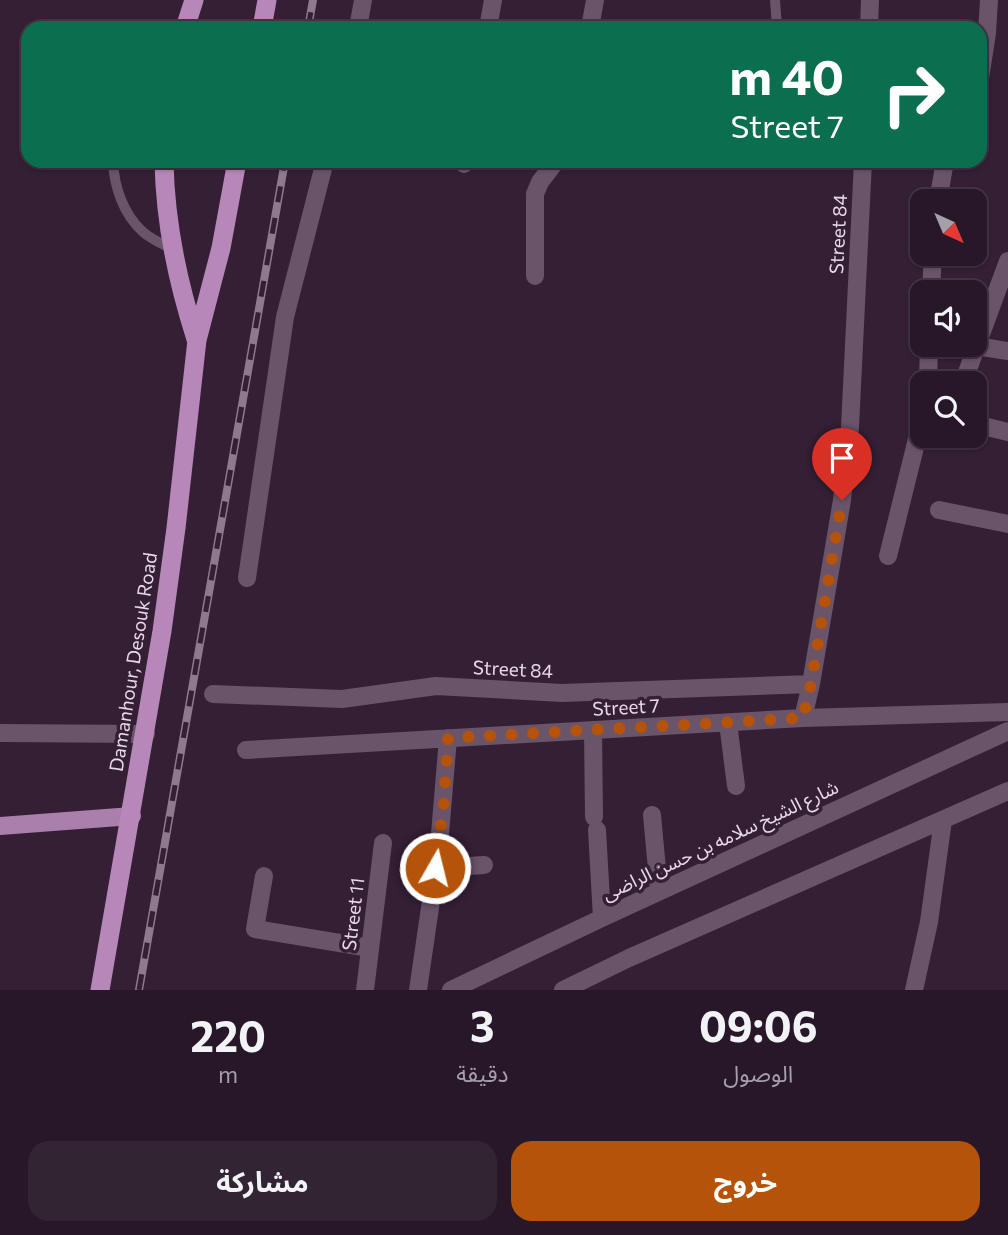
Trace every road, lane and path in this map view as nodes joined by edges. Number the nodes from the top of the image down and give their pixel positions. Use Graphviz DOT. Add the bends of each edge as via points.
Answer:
graph roads {
  1 [pos="194,0"];
  2 [pos="267,0"];
  3 [pos="363,0"];
  4 [pos="493,0"];
  5 [pos="595,0"];
  6 [pos="775,0"];
  7 [pos="870,0"];
  8 [pos="989,0"];
  9 [pos="187,21"];
  10 [pos="263,21"];
  11 [pos="359,21"];
  12 [pos="489,21"];
  13 [pos="591,21"];
  14 [pos="776,21"];
  15 [pos="869,21"];
  16 [pos="986,21"];
  17 [pos="113,168"];
  18 [pos="164,168"];
  19 [pos="236,168"];
  20 [pos="324,168"];
  21 [pos="551,168"];
  22 [pos="863,168"];
  23 [pos="944,168"];
  24 [pos="940,189"];
  25 [pos="172,249"];
  26 [pos="1008,261"];
  27 [pos="535,276"];
  28 [pos="987,317"];
  29 [pos="197,340"];
  30 [pos="987,348"];
  31 [pos="1008,351"];
  32 [pos="987,427"];
  33 [pos="1008,432"];
  34 [pos="915,448"];
  35 [pos="939,510"];
  36 [pos="1008,524"];
  37 [pos="888,556"];
  38 [pos="247,578"];
  39 [pos="811,684"];
  40 [pos="213,694"];
  41 [pos="1008,712"];
  42 [pos="803,718"];
  43 [pos="728,723"];
  44 [pos="593,730"];
  45 [pos="1008,731"];
  46 [pos="0,733"];
  47 [pos="146,734"];
  48 [pos="448,738"];
  49 [pos="246,750"];
  50 [pos="736,786"];
  51 [pos="1008,791"];
  52 [pos="652,815"];
  53 [pos="132,816"];
  54 [pos="943,820"];
  55 [pos="0,827"];
  56 [pos="383,843"];
  57 [pos="484,865"];
  58 [pos="435,868"];
  59 [pos="264,876"];
  60 [pos="659,891"];
  61 [pos="602,918"];
  62 [pos="370,948"];
  63 [pos="91,990"];
  64 [pos="100,990"];
  65 [pos="365,990"];
  66 [pos="418,990"];
  67 [pos="451,990"];
  68 [pos="563,990"];
  69 [pos="914,990"];
  1 -- 9 [label="highway"];
  2 -- 10 [label="highway"];
  3 -- 11 [label="street"];
  4 -- 12 [label="street"];
  5 -- 13 [label="street"];
  6 -- 14 [label="lane"];
  7 -- 15 [label="street"];
  8 -- 16 [label="street"];
  17 -- 25 [label="lane" via="127,214 143,233"];
  18 -- 25 [label="highway, Damanhour, Desouk Road"];
  19 -- 29 [label="highway, Damanhour, Desouk Road"];
  20 -- 38 [label="street" via="285,317"];
  21 -- 27 [label="street" via="535,194"];
  22 -- 39 [label="street, Street 84" via="846,470"];
  23 -- 24 [label="street"];
  25 -- 29 [label="highway, Damanhour, Desouk Road"];
  26 -- 28 [label="street"];
  29 -- 47 [label="highway, Damanhour, Desouk Road"];
  30 -- 31 [label="street"];
  32 -- 33 [label="street"];
  34 -- 37 [label="street"];
  35 -- 36 [label="street"];
  39 -- 40 [label="street, Street 84" via="562,693 436,686 342,699"];
  39 -- 42 [label="street, Street 84"];
  41 -- 42 [label="street, Street 7"];
  42 -- 43 [label="street, Street 7"];
  43 -- 44 [label="street, Street 7"];
  43 -- 50 [label="street"];
  44 -- 48 [label="street, Street 7"];
  44 -- 61 [label="street"];
  45 -- 60 [label="street, شارع الشيخ سلامه بن حسن الراضى"];
  46 -- 47 [label="street"];
  47 -- 53 [label="highway, Damanhour, Desouk Road"];
  48 -- 49 [label="street, Street 7"];
  48 -- 58 [label="street"];
  51 -- 54 [label="street"];
  52 -- 60 [label="street"];
  53 -- 55 [label="main road"];
  53 -- 64 [label="highway, Damanhour, Desouk Road"];
  54 -- 68 [label="street"];
  54 -- 69 [label="street"];
  56 -- 62 [label="street, Street 11"];
  57 -- 58 [label="street"];
  58 -- 66 [label="street"];
  59 -- 62 [label="street" via="257,929"];
  60 -- 61 [label="street, شارع الشيخ سلامه بن حسن الراضى"];
  61 -- 67 [label="street, شارع الشيخ سلامه بن حسن الراضى"];
  62 -- 65 [label="street, Street 11"];
  63 -- 64 [label="street"];
}
